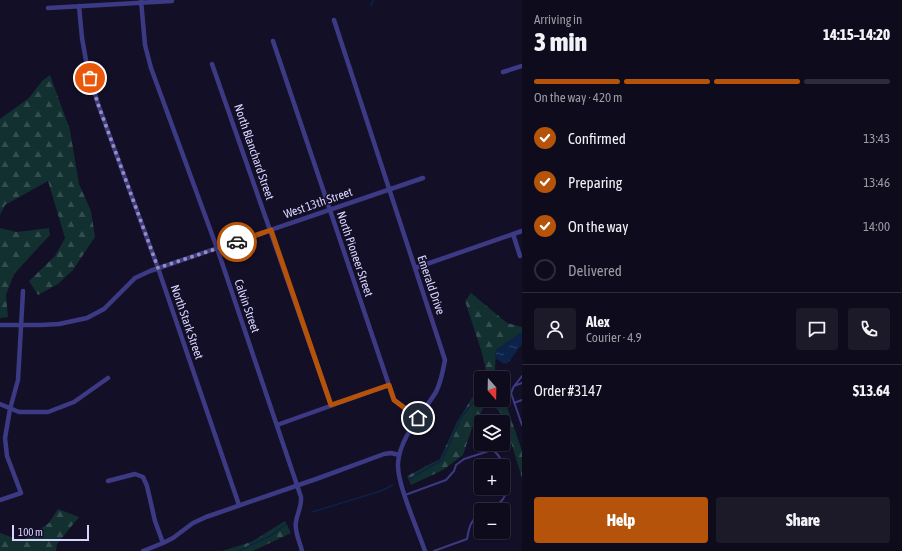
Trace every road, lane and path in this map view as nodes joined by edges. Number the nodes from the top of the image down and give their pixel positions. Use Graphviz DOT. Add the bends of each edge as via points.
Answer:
graph roads {
  1 [pos="141,1"];
  2 [pos="172,1"];
  3 [pos="79,6"];
  4 [pos="48,8"];
  5 [pos="334,20"];
  6 [pos="273,41"];
  7 [pos="212,64"];
  8 [pos="522,66"];
  9 [pos="503,72"];
  10 [pos="423,178"];
  11 [pos="389,190"];
  12 [pos="329,210"];
  13 [pos="271,230"];
  14 [pos="522,231"];
  15 [pos="513,234"];
  16 [pos="217,248"];
  17 [pos="520,256"];
  18 [pos="158,268"];
  19 [pos="415,268"];
  20 [pos="23,291"];
  21 [pos="0,325"];
  22 [pos="21,325"];
  23 [pos="522,376"];
  24 [pos="108,378"];
  25 [pos="522,383"];
  26 [pos="389,385"];
  27 [pos="514,386"];
  28 [pos="522,400"];
  29 [pos="514,403"];
  30 [pos="0,404"];
  31 [pos="331,405"];
  32 [pos="10,409"];
  33 [pos="418,418"];
  34 [pos="277,425"];
  35 [pos="522,425"];
  36 [pos="399,455"];
  37 [pos="108,481"];
  38 [pos="297,485"];
  39 [pos="405,495"];
  40 [pos="0,500"];
  41 [pos="499,503"];
  42 [pos="239,505"];
  43 [pos="474,519"];
  44 [pos="163,543"];
  45 [pos="143,551"];
  46 [pos="302,551"];
  47 [pos="425,551"];
  48 [pos="434,551"];
  1 -- 2 [label="street"];
  1 -- 3 [label="street"];
  1 -- 16 [label="street, Calvin Street" via="145,45 151,68"];
  3 -- 4 [label="street"];
  3 -- 18 [label="street, North Stark Street" via="82,38 92,85"];
  5 -- 11 [label="street, Emerald Drive"];
  6 -- 12 [label="street, North Pioneer Street"];
  7 -- 13 [label="street, North Blanchard Street"];
  8 -- 9 [label="street"];
  10 -- 11 [label="street, West 13th Street"];
  11 -- 12 [label="street, West 13th Street"];
  11 -- 19 [label="street, Emerald Drive"];
  12 -- 13 [label="street, West 13th Street"];
  12 -- 26 [label="street, North Pioneer Street"];
  13 -- 16 [label="street, West 13th Street"];
  13 -- 31 [label="street, North Blanchard Street"];
  14 -- 15 [label="street"];
  15 -- 17 [label="street"];
  15 -- 19 [label="street"];
  16 -- 18 [label="street, West 13th Street"];
  16 -- 34 [label="street, Calvin Street"];
  18 -- 22 [label="street, West 13th Street" via="135,278 104,308 86,318 59,324"];
  18 -- 42 [label="street, North Stark Street"];
  19 -- 33 [label="street, Emerald Drive" via="445,360 436,391"];
  20 -- 22 [label="street"];
  21 -- 22 [label="street, West 13th Street"];
  22 -- 32 [label="street" via="18,380"];
  23 -- 27 [label="lane"];
  24 -- 32 [label="street" via="74,402 48,412 19,412"];
  25 -- 27 [label="lane"];
  26 -- 31 [label="street"];
  26 -- 33 [label="street, North Pioneer Street" via="394,400"];
  27 -- 29 [label="lane" via="511,393"];
  28 -- 29 [label="lane"];
  29 -- 35 [label="lane"];
  30 -- 32 [label="street"];
  31 -- 34 [label="street"];
  32 -- 40 [label="street" via="5,438 7,456 21,493"];
  33 -- 36 [label="street, Emerald Drive"];
  34 -- 38 [label="street, Calvin Street"];
  36 -- 38 [label="street" via="384,454"];
  36 -- 39 [label="street, Emerald Drive" via="398,466"];
  37 -- 44 [label="street" via="135,474 143,477"];
  38 -- 42 [label="street"];
  38 -- 46 [label="street, Calvin Street" via="302,503 296,527"];
  39 -- 41 [label="lane" via="446,480 456,465 464,459 492,450 500,457 508,480 506,493"];
  39 -- 47 [label="street, Emerald Drive"];
  42 -- 44 [label="street" via="193,523"];
  43 -- 48 [label="lane" via="469,527 467,539"];
  44 -- 45 [label="street"];
}
